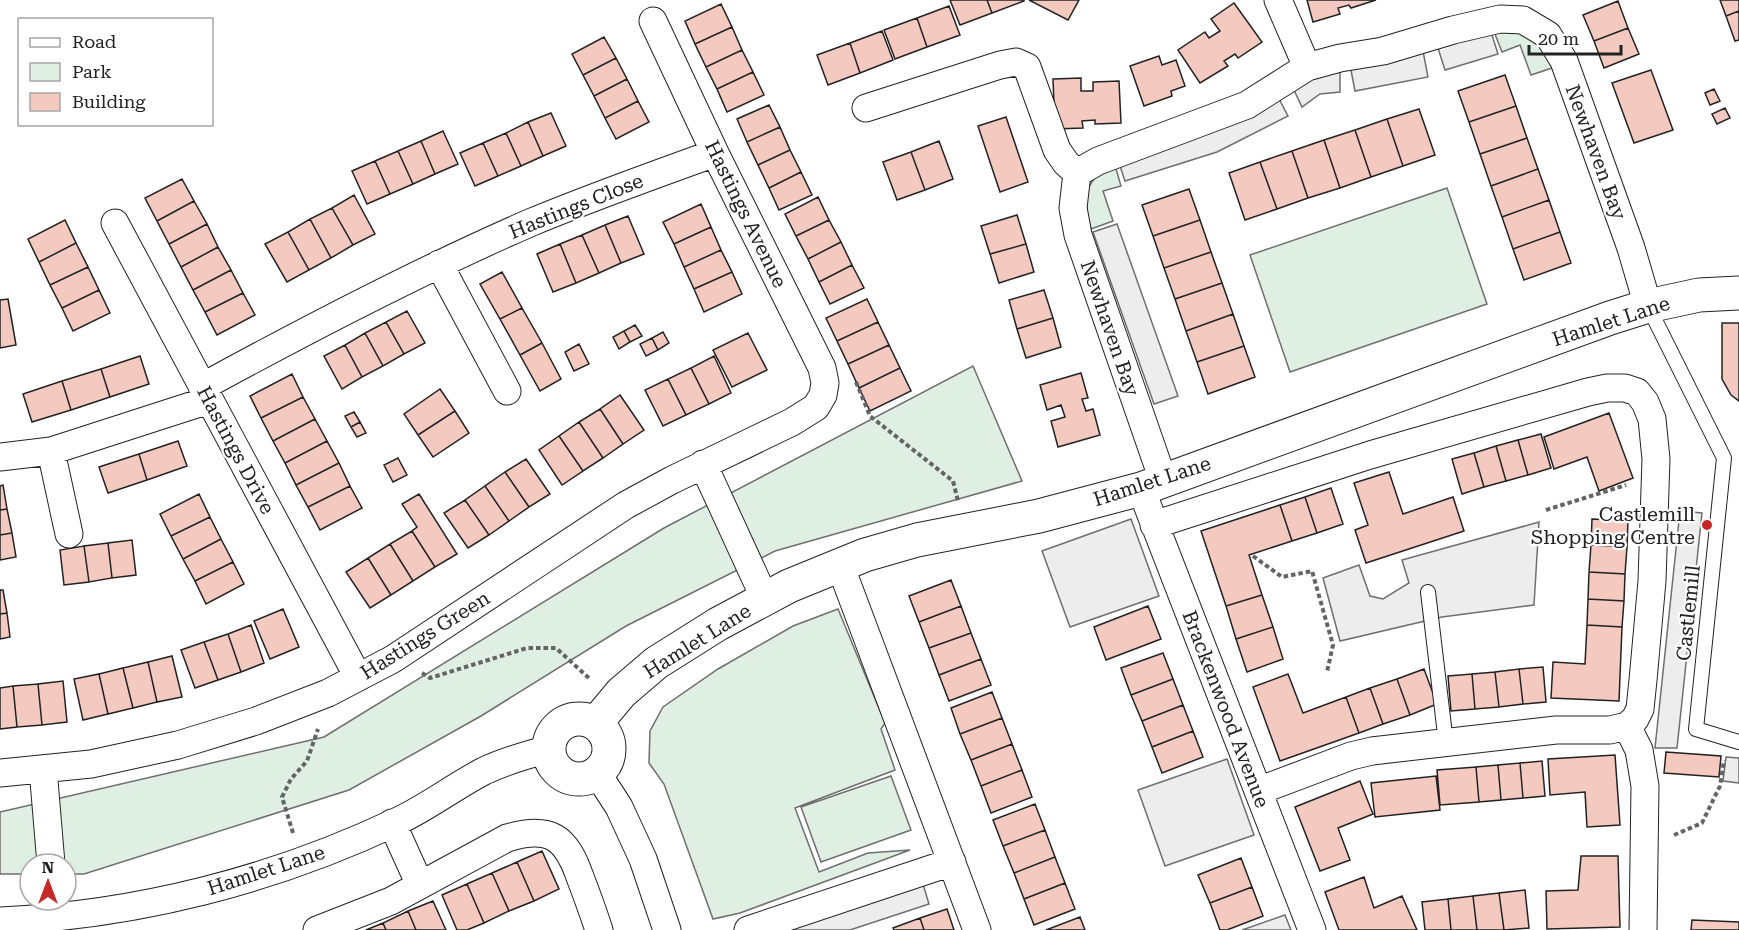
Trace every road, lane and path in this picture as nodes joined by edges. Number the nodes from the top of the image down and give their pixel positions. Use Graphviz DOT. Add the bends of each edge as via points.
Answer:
graph roads {
  1 [pos="1278,0"];
  2 [pos="1526,10"];
  3 [pos="653,21"];
  4 [pos="1307,67"];
  5 [pos="866,108"];
  6 [pos="715,153"];
  7 [pos="1077,173"];
  8 [pos="115,223"];
  9 [pos="439,264"];
  10 [pos="1739,293"];
  11 [pos="1648,306"];
  12 [pos="823,374"];
  13 [pos="507,391"];
  14 [pos="205,393"];
  15 [pos="51,451"];
  16 [pos="0,455"];
  17 [pos="1724,458"];
  18 [pos="1739,458"];
  19 [pos="703,464"];
  20 [pos="1655,481"];
  21 [pos="1152,484"];
  22 [pos="1546,510"];
  23 [pos="1154,525"];
  24 [pos="966,531"];
  25 [pos="69,534"];
  26 [pos="1253,556"];
  27 [pos="840,565"];
  28 [pos="1428,592"];
  29 [pos="765,599"];
  30 [pos="403,653"];
  31 [pos="1327,672"];
  32 [pos="358,677"];
  33 [pos="310,700"];
  34 [pos="604,712"];
  35 [pos="1627,726"];
  36 [pos="1733,740"];
  37 [pos="1446,743"];
  38 [pos="549,749"];
  39 [pos="44,770"];
  40 [pos="597,772"];
  41 [pos="0,773"];
  42 [pos="1258,791"];
  43 [pos="392,823"];
  44 [pos="1646,846"];
  45 [pos="50,852"];
  46 [pos="303,860"];
  47 [pos="952,862"];
  48 [pos="420,885"];
  49 [pos="78,910"];
  50 [pos="41,912"];
  51 [pos="0,921"];
  52 [pos="317,930"];
  53 [pos="599,930"];
  54 [pos="668,930"];
  55 [pos="748,930"];
  56 [pos="977,930"];
  57 [pos="1312,930"];
  58 [pos="1643,930"];
  1 -- 4 [label="street"];
  2 -- 4 [label="street, Newhaven Bay" via="1383,51"];
  2 -- 11 [label="street, Newhaven Bay" via="1548,35 1564,62"];
  3 -- 6 [label="street, Hastings Avenue"];
  4 -- 7 [label="street, Newhaven Bay" via="1247,105 1098,161"];
  5 -- 7 [label="street" via="1016,62 1027,67 1057,150"];
  6 -- 9 [label="street, Hastings Close" via="534,221"];
  6 -- 12 [label="street, Hastings Avenue"];
  7 -- 21 [label="street, Newhaven Bay" via="1073,208 1078,235"];
  8 -- 14 [label="street, Hastings Drive"];
  9 -- 13 [label="street"];
  9 -- 14 [label="street, Hastings Close"];
  10 -- 11 [label="street, Hamlet Lane" via="1699,295"];
  11 -- 17 [label="lane"];
  11 -- 21 [label="street, Hamlet Lane"];
  12 -- 19 [label="street, Hastings Green" via="823,395 816,408"];
  12 -- 24 [label="path" via="856,381 870,416 953,481"];
  14 -- 15 [label="street, Hastings Close"];
  14 -- 32 [label="street, Hastings Drive"];
  15 -- 16 [label="street, Hastings Close"];
  15 -- 25 [label="street"];
  17 -- 18 [label="lane"];
  17 -- 36 [label="lane, Castlemill" via="1696,729"];
  19 -- 29 [label="street"];
  19 -- 30 [label="street, Hastings Green" via="626,505"];
  20 -- 22 [label="path" via="1637,482"];
  20 -- 23 [label="street" via="1652,419 1645,402 1637,392 1625,387 1607,388 1381,452"];
  20 -- 35 [label="street" via="1652,581 1640,709"];
  21 -- 23 [label="street, Brackenwood Avenue"];
  21 -- 24 [label="street, Hamlet Lane" via="1039,516"];
  23 -- 42 [label="street, Brackenwood Avenue"];
  24 -- 27 [label="street, Hamlet Lane" via="917,540"];
  26 -- 31 [label="path" via="1282,577 1312,571 1333,645"];
  27 -- 29 [label="street, Hamlet Lane"];
  27 -- 47 [label="street"];
  28 -- 37 [label="lane"];
  29 -- 34 [label="street, Hamlet Lane" via="656,663"];
  30 -- 32 [label="street, Hastings Green"];
  30 -- 34 [label="path" via="430,678 527,648 556,648"];
  32 -- 33 [label="street, Hastings Green"];
  33 -- 39 [label="street, Hastings Green" via="178,745"];
  33 -- 46 [label="path" via="320,723 307,761 282,797"];
  34 -- 38 [label="street" via="560,724"];
  34 -- 40 [label="street" via="608,757"];
  35 -- 37 [label="street"];
  35 -- 44 [label="street" via="1639,750 1646,786"];
  36 -- 44 [label="path" via="1720,786 1702,823"];
  37 -- 42 [label="street" via="1351,756"];
  38 -- 40 [label="street" via="550,759 562,774 580,779"];
  38 -- 43 [label="street, Hamlet Lane" via="484,771"];
  39 -- 41 [label="street, Hastings Green"];
  39 -- 45 [label="street"];
  40 -- 54 [label="street" via="619,807 643,859"];
  42 -- 57 [label="street, Brackenwood Avenue"];
  43 -- 46 [label="street, Hamlet Lane"];
  43 -- 48 [label="street"];
  44 -- 58 [label="street"];
  46 -- 49 [label="street, Hamlet Lane" via="206,891 113,911"];
  47 -- 55 [label="street"];
  47 -- 56 [label="street"];
  48 -- 52 [label="street" via="391,901"];
  48 -- 53 [label="street" via="507,838 524,833 543,834 559,840 572,853"];
  50 -- 51 [label="street, Hamlet Lane"];
}
